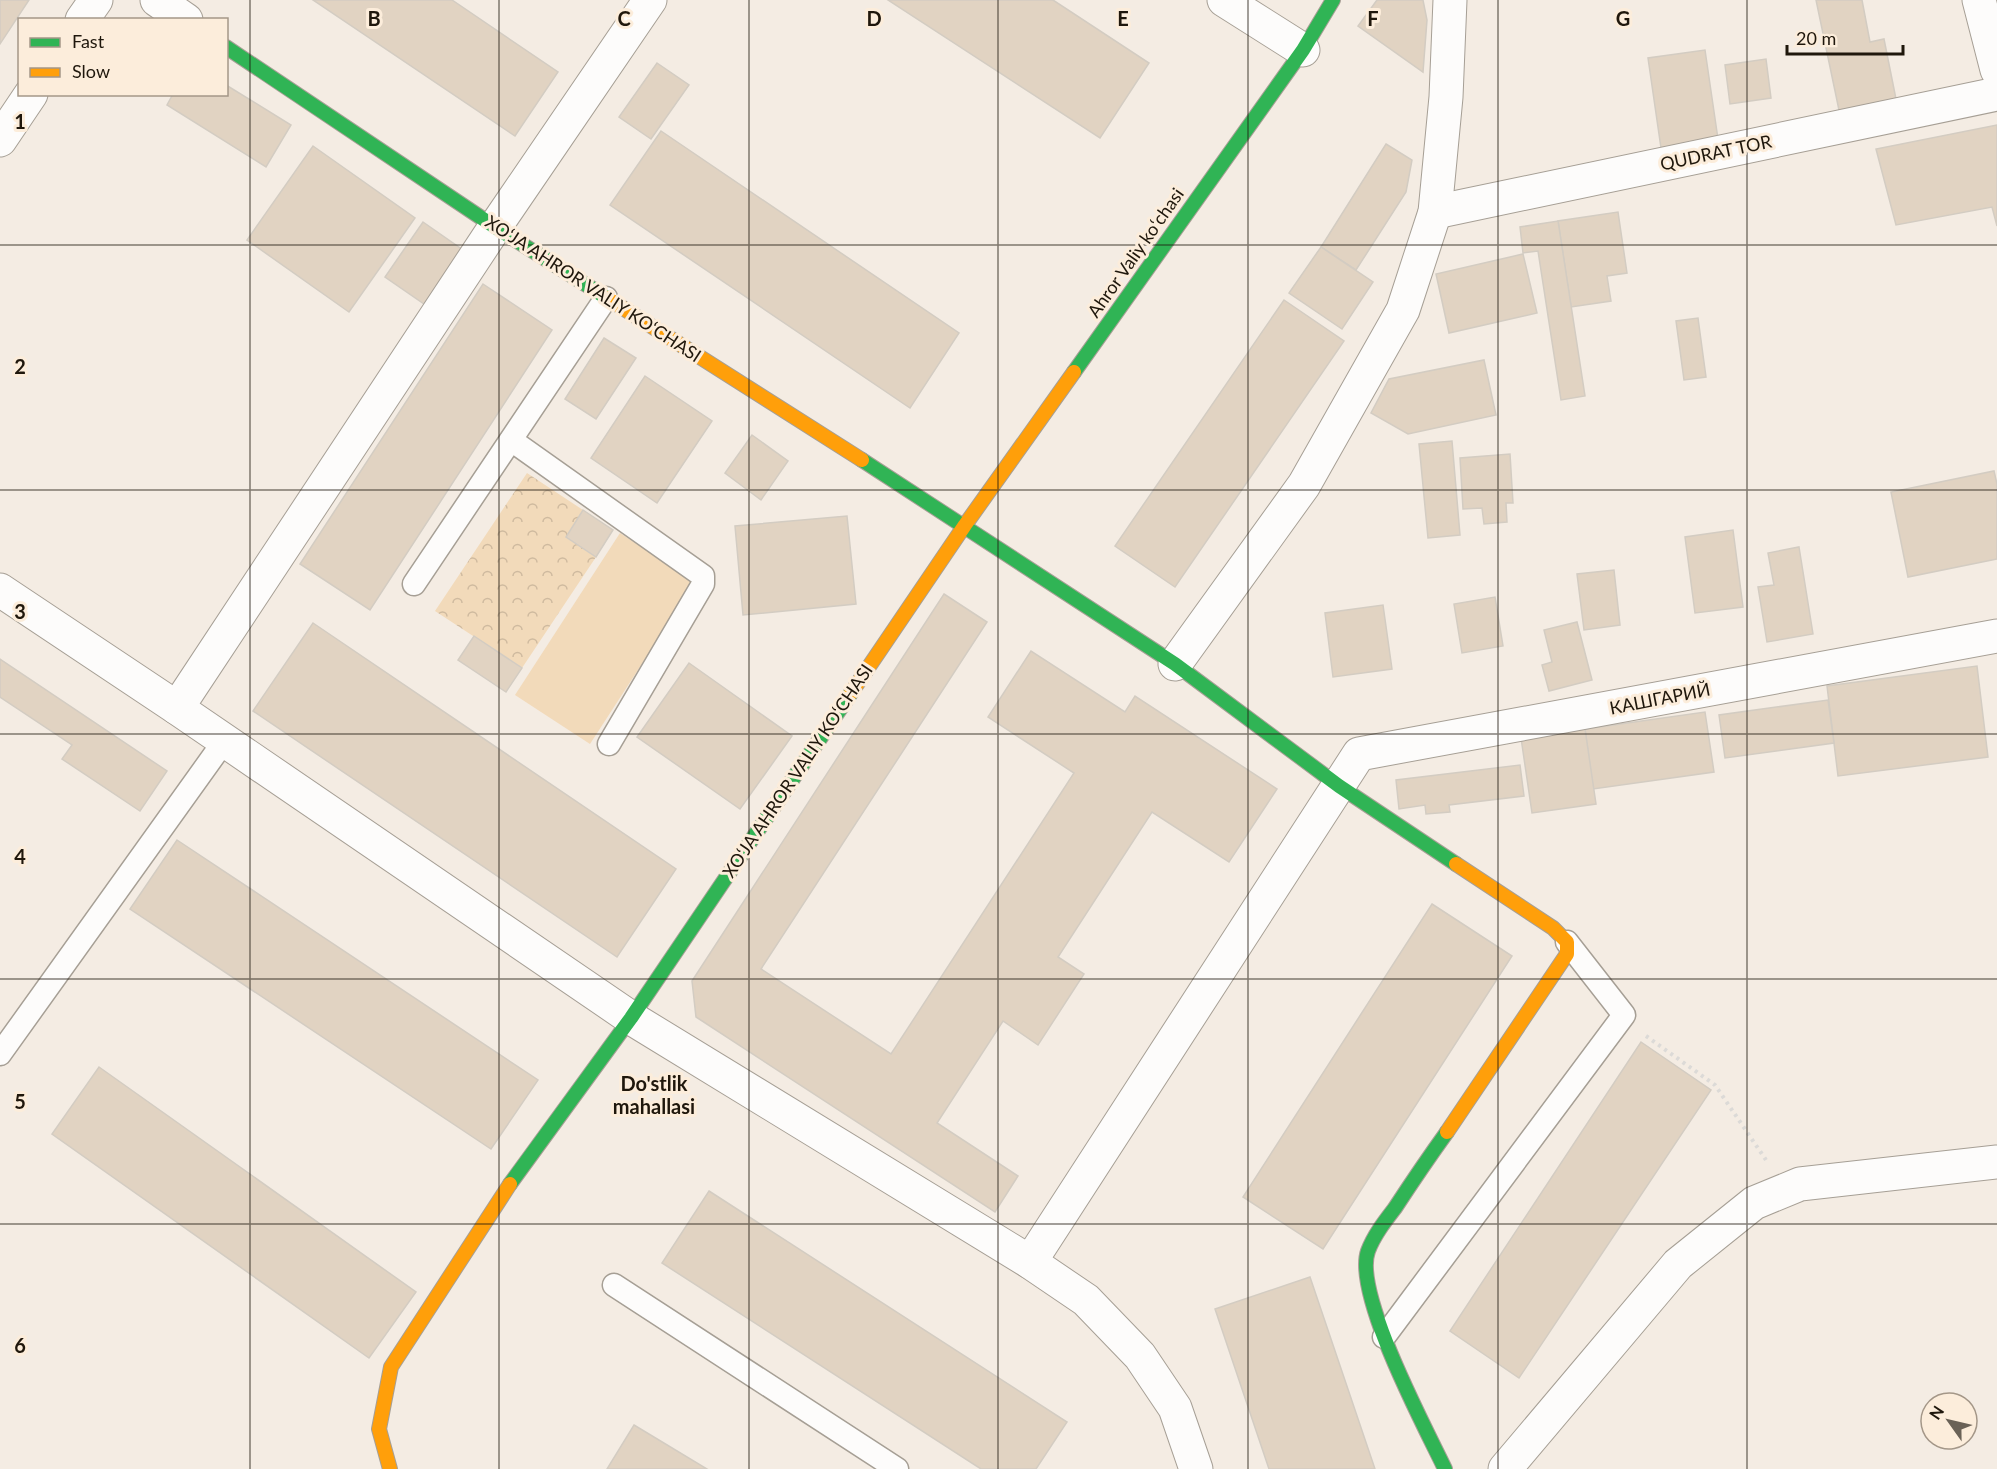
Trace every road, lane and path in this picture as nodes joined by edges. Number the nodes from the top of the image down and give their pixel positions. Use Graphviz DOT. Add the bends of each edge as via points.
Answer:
graph roads {
  1 [pos="96,0"];
  2 [pos="157,0"];
  3 [pos="650,0"];
  4 [pos="1224,0"];
  5 [pos="1333,0"];
  6 [pos="1450,0"];
  7 [pos="1979,0"];
  8 [pos="83,18"];
  9 [pos="183,18"];
  10 [pos="228,48"];
  11 [pos="1303,50"];
  12 [pos="1997,70"];
  13 [pos="1997,94"];
  14 [pos="30,96"];
  15 [pos="0,140"];
  16 [pos="1435,212"];
  17 [pos="495,227"];
  18 [pos="606,298"];
  19 [pos="511,440"];
  20 [pos="965,525"];
  21 [pos="414,584"];
  22 [pos="0,590"];
  23 [pos="1997,636"];
  24 [pos="1175,664"];
  25 [pos="177,708"];
  26 [pos="225,740"];
  27 [pos="609,744"];
  28 [pos="1339,786"];
  29 [pos="1567,942"];
  30 [pos="631,1018"];
  31 [pos="1621,1018"];
  32 [pos="0,1054"];
  33 [pos="1997,1162"];
  34 [pos="1786,1190"];
  35 [pos="1030,1262"];
  36 [pos="614,1285"];
  37 [pos="1384,1337"];
  38 [pos="390,1469"];
  39 [pos="897,1469"];
  40 [pos="1196,1469"];
  41 [pos="1445,1469"];
  42 [pos="1505,1469"];
  1 -- 8 [label="street"];
  2 -- 9 [label="street"];
  3 -- 17 [label="street"];
  4 -- 11 [label="street"];
  5 -- 11 [label="street, Ahror Valiy koʻchasi"];
  6 -- 16 [label="street"];
  7 -- 12 [label="street"];
  10 -- 17 [label="street, XO‘JA AHROR VALIY KO‘CHASI"];
  11 -- 20 [label="street, Ahror Valiy koʻchasi"];
  13 -- 16 [label="street, QUDRAT TOR"];
  14 -- 15 [label="street"];
  16 -- 24 [label="street" via="1403,310 1304,485"];
  17 -- 18 [label="street, XO‘JA AHROR VALIY KO‘CHASI"];
  17 -- 25 [label="street"];
  18 -- 19 [label="lane"];
  18 -- 20 [label="street, XO‘JA AHROR VALIY KO‘CHASI"];
  19 -- 21 [label="lane"];
  19 -- 27 [label="lane" via="703,576 703,585"];
  20 -- 24 [label="street, XO‘JA AHROR VALIY KO‘CHASI"];
  20 -- 30 [label="street, XO‘JA AHROR VALIY KO‘CHASI"];
  22 -- 25 [label="street"];
  23 -- 28 [label="street, КАШГАРИЙ" via="1359,754"];
  24 -- 28 [label="street, XO‘JA AHROR VALIY KO‘CHASI"];
  25 -- 26 [label="street"];
  26 -- 30 [label="street"];
  26 -- 32 [label="lane"];
  28 -- 29 [label="street, XO‘JA AHROR VALIY KO‘CHASI" via="1553,928"];
  28 -- 35 [label="street, КАШГАРИЙ"];
  29 -- 31 [label="lane" via="1624,1014"];
  29 -- 37 [label="street" via="1567,954 1555,974 1380,1229 1367,1254 1367,1276"];
  30 -- 35 [label="street"];
  30 -- 38 [label="street, XO‘JA AHROR VALIY KO‘CHASI" via="489,1213 391,1368 379,1429"];
  31 -- 34 [label="path" via="1715,1085"];
  31 -- 37 [label="lane"];
  33 -- 34 [label="street" via="1800,1184"];
  34 -- 42 [label="street" via="1754,1203 1678,1264"];
  35 -- 40 [label="street" via="1086,1300 1140,1356 1175,1408"];
  36 -- 39 [label="lane"];
  37 -- 41 [label="street"];
}
